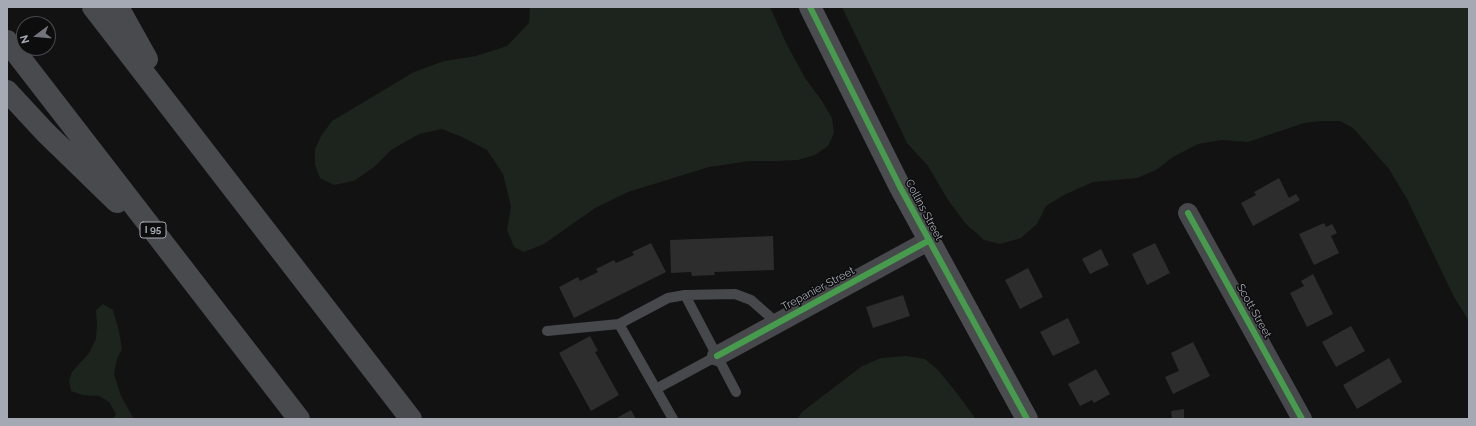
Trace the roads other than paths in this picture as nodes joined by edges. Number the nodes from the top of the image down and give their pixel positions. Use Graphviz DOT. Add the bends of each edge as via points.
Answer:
graph roads {
  1 [pos="93,7"];
  2 [pos="118,7"];
  3 [pos="810,7"];
  4 [pos="7,41"];
  5 [pos="7,91"];
  6 [pos="179,118"];
  7 [pos="1188,214"];
  8 [pos="928,241"];
  9 [pos="173,256"];
  10 [pos="685,295"];
  11 [pos="778,323"];
  12 [pos="619,324"];
  13 [pos="547,331"];
  14 [pos="717,356"];
  15 [pos="656,389"];
  16 [pos="736,392"];
  17 [pos="299,419"];
  18 [pos="411,419"];
  19 [pos="673,419"];
  20 [pos="1027,419"];
  21 [pos="1302,419"];
  1 -- 6 [label="highway"];
  2 -- 6 [label="highway"];
  3 -- 8 [label="street, Collins Street"];
  4 -- 9 [label="highway, I 95"];
  5 -- 9 [label="highway" via="45,132"];
  6 -- 18 [label="highway"];
  7 -- 21 [label="street, Scott Street"];
  8 -- 11 [label="street, Trepanier Street"];
  8 -- 20 [label="street, Collins Street"];
  9 -- 17 [label="highway, I 95"];
  10 -- 11 [label="lane" via="743,296 758,305"];
  10 -- 12 [label="lane" via="668,298"];
  10 -- 14 [label="lane"];
  11 -- 14 [label="street, Trepanier Street"];
  12 -- 13 [label="lane"];
  12 -- 15 [label="lane"];
  14 -- 15 [label="lane"];
  14 -- 16 [label="lane"];
  15 -- 19 [label="lane"];
}
